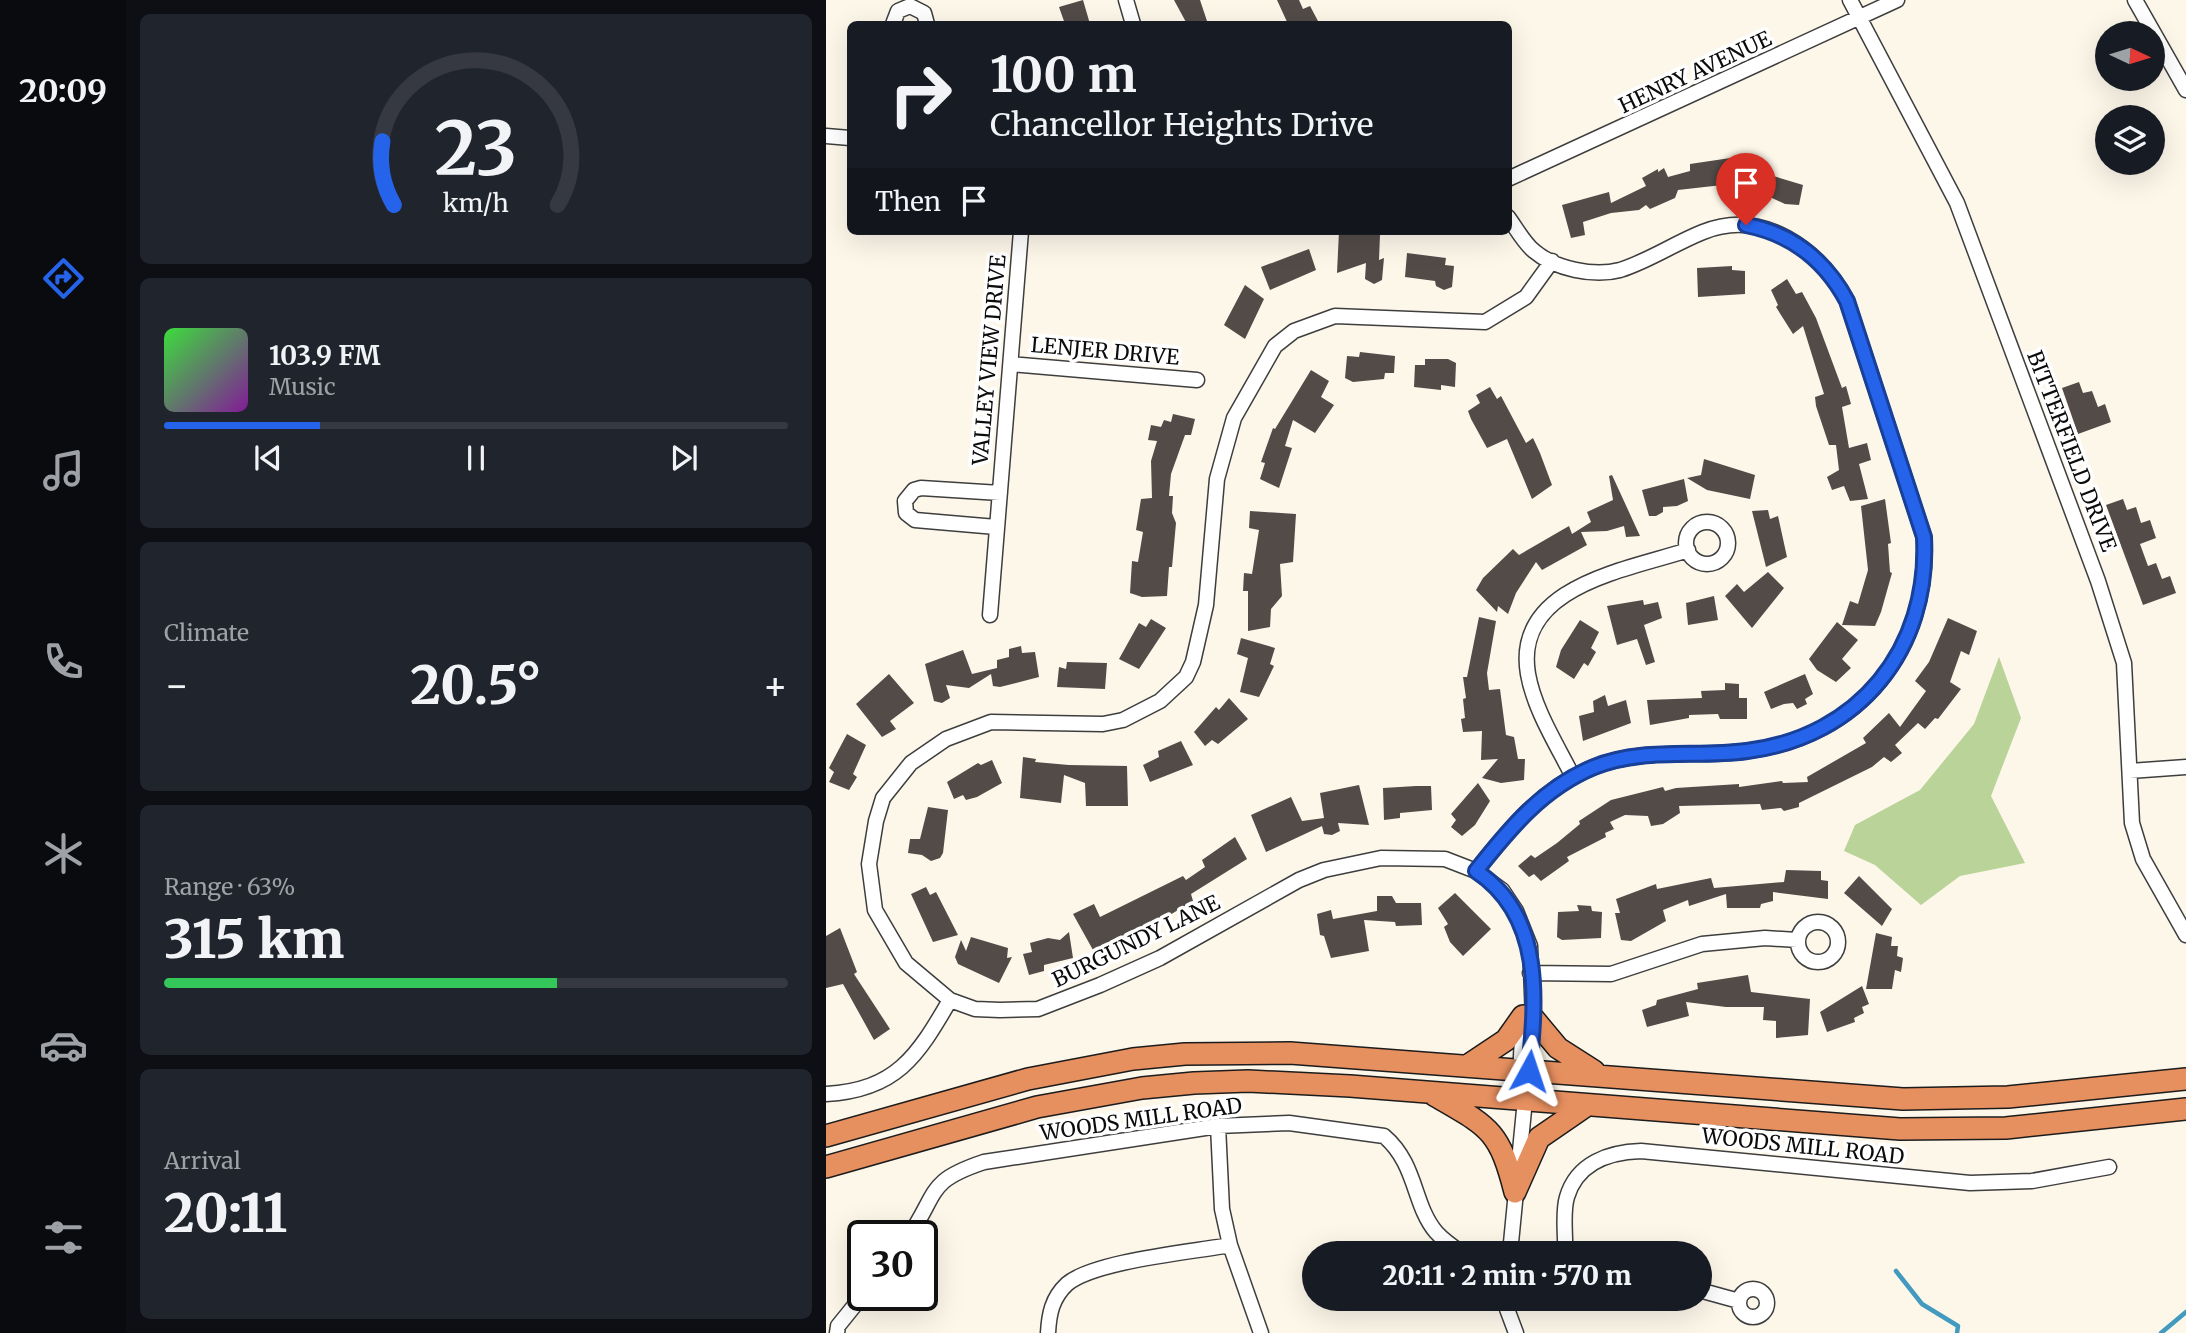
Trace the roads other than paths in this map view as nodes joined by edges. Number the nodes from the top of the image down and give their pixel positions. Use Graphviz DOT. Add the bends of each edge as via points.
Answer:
graph roads {
  1 [pos="1126,0"];
  2 [pos="1850,0"];
  3 [pos="1897,0"];
  4 [pos="2135,0"];
  5 [pos="902,4"];
  6 [pos="1860,19"];
  7 [pos="894,21"];
  8 [pos="926,21"];
  9 [pos="1132,21"];
  10 [pos="2186,90"];
  11 [pos="826,136"];
  12 [pos="847,138"];
  13 [pos="1512,177"];
  14 [pos="1512,222"];
  15 [pos="1021,235"];
  16 [pos="1552,261"];
  17 [pos="1011,364"];
  18 [pos="1196,380"];
  19 [pos="1000,493"];
  20 [pos="996,527"];
  21 [pos="1688,550"];
  22 [pos="990,615"];
  23 [pos="2186,767"];
  24 [pos="2130,771"];
  25 [pos="1573,777"];
  26 [pos="1476,871"];
  27 [pos="2186,934"];
  28 [pos="1797,940"];
  29 [pos="1530,973"];
  30 [pos="950,1000"];
  31 [pos="1528,1017"];
  32 [pos="1467,1066"];
  33 [pos="1524,1070"];
  34 [pos="1602,1076"];
  35 [pos="2186,1079"];
  36 [pos="1428,1092"];
  37 [pos="826,1094"];
  38 [pos="1525,1099"];
  39 [pos="1587,1105"];
  40 [pos="2186,1109"];
  41 [pos="1218,1126"];
  42 [pos="826,1136"];
  43 [pos="826,1167"];
  44 [pos="2109,1167"];
  45 [pos="1515,1192"];
  46 [pos="917,1220"];
  47 [pos="1447,1241"];
  48 [pos="1511,1241"];
  49 [pos="1565,1241"];
  50 [pos="1230,1245"];
  51 [pos="1712,1294"];
  52 [pos="1739,1301"];
  53 [pos="849,1311"];
  54 [pos="1508,1311"];
  55 [pos="834,1329"];
  56 [pos="1048,1333"];
  57 [pos="1261,1333"];
  58 [pos="1516,1333"];
  1 -- 9 [label="street"];
  2 -- 6 [label="street, BITTERFIELD DRIVE"];
  3 -- 6 [label="street, HENRY AVENUE"];
  4 -- 10 [label="street"];
  5 -- 7 [label="street"];
  5 -- 8 [label="street" via="919,9"];
  6 -- 13 [label="street, HENRY AVENUE"];
  6 -- 24 [label="street, BITTERFIELD DRIVE" via="1957,203 2098,581 2124,663"];
  11 -- 12 [label="street"];
  14 -- 16 [label="street" via="1534,251"];
  15 -- 17 [label="street, VALLEY VIEW DRIVE"];
  16 -- 25 [label="street" via="1581,271 1620,270 1704,231 1746,225 1772,230 1801,247 1825,268 1847,301 1924,537 1925,554 1917,611 1899,657 1868,695 1825,726 1775,746 1717,753 1651,753"];
  16 -- 30 [label="street, BURGUNDY LANE" via="1526,297 1485,322 1335,316 1294,331 1275,346 1234,418 1217,479 1206,606 1186,677 1160,701 1123,720 1094,724 991,722 968,728 921,755 897,778 883,798 870,855 875,910 900,956"];
  17 -- 18 [label="street, LENJER DRIVE"];
  17 -- 19 [label="street, VALLEY VIEW DRIVE"];
  19 -- 20 [label="street, VALLEY VIEW DRIVE"];
  19 -- 20 [label="street, VALLEY VIEW DRIVE" via="921,488 905,501 906,513 915,520"];
  20 -- 22 [label="street, VALLEY VIEW DRIVE"];
  21 -- 25 [label="street" via="1580,585 1552,603 1535,625 1527,657 1530,681"];
  23 -- 24 [label="street"];
  24 -- 27 [label="street, BITTERFIELD DRIVE" via="2137,844"];
  25 -- 26 [label="street" via="1525,812"];
  26 -- 29 [label="street, BURGUNDY LANE" via="1502,890 1516,911 1530,946"];
  26 -- 30 [label="street, BURGUNDY LANE" via="1445,859 1381,858 1324,870 1160,958 1059,1002 1038,1009 1000,1010 975,1009"];
  28 -- 29 [label="street" via="1702,944 1611,974"];
  29 -- 31 [label="street, BURGUNDY LANE"];
  30 -- 37 [label="street" via="923,1046 889,1079 850,1093"];
  31 -- 32 [label="highway" via="1506,1040"];
  31 -- 33 [label="street, BURGUNDY LANE"];
  31 -- 34 [label="highway" via="1558,1048"];
  32 -- 33 [label="highway"];
  32 -- 42 [label="highway" via="1290,1053 1133,1059 1028,1079"];
  33 -- 34 [label="highway"];
  33 -- 38 [label="street, BURGUNDY LANE"];
  34 -- 35 [label="highway" via="1956,1100"];
  36 -- 38 [label="highway"];
  36 -- 43 [label="highway" via="1248,1081 1142,1088 1037,1107"];
  36 -- 45 [label="highway" via="1489,1129 1506,1157"];
  38 -- 39 [label="highway"];
  38 -- 45 [label="street, BURGUNDY LANE"];
  39 -- 40 [label="highway" via="1952,1130"];
  39 -- 45 [label="highway" via="1539,1138"];
  41 -- 46 [label="street, WOODS MILL ROAD" via="984,1162 949,1175 934,1188"];
  41 -- 47 [label="street, WOODS MILL ROAD" via="1289,1123 1384,1136 1414,1179 1435,1231"];
  41 -- 50 [label="street"];
  44 -- 49 [label="street, WOODS MILL ROAD" via="2032,1181 1970,1183 1618,1152 1596,1159 1573,1185 1567,1199"];
  45 -- 48 [label="street, BURGUNDY LANE"];
  50 -- 56 [label="street" via="1088,1271 1059,1293 1049,1312"];
  50 -- 57 [label="street"];
  51 -- 52 [label="street"];
  53 -- 55 [label="street"];
  54 -- 58 [label="street"];
}
